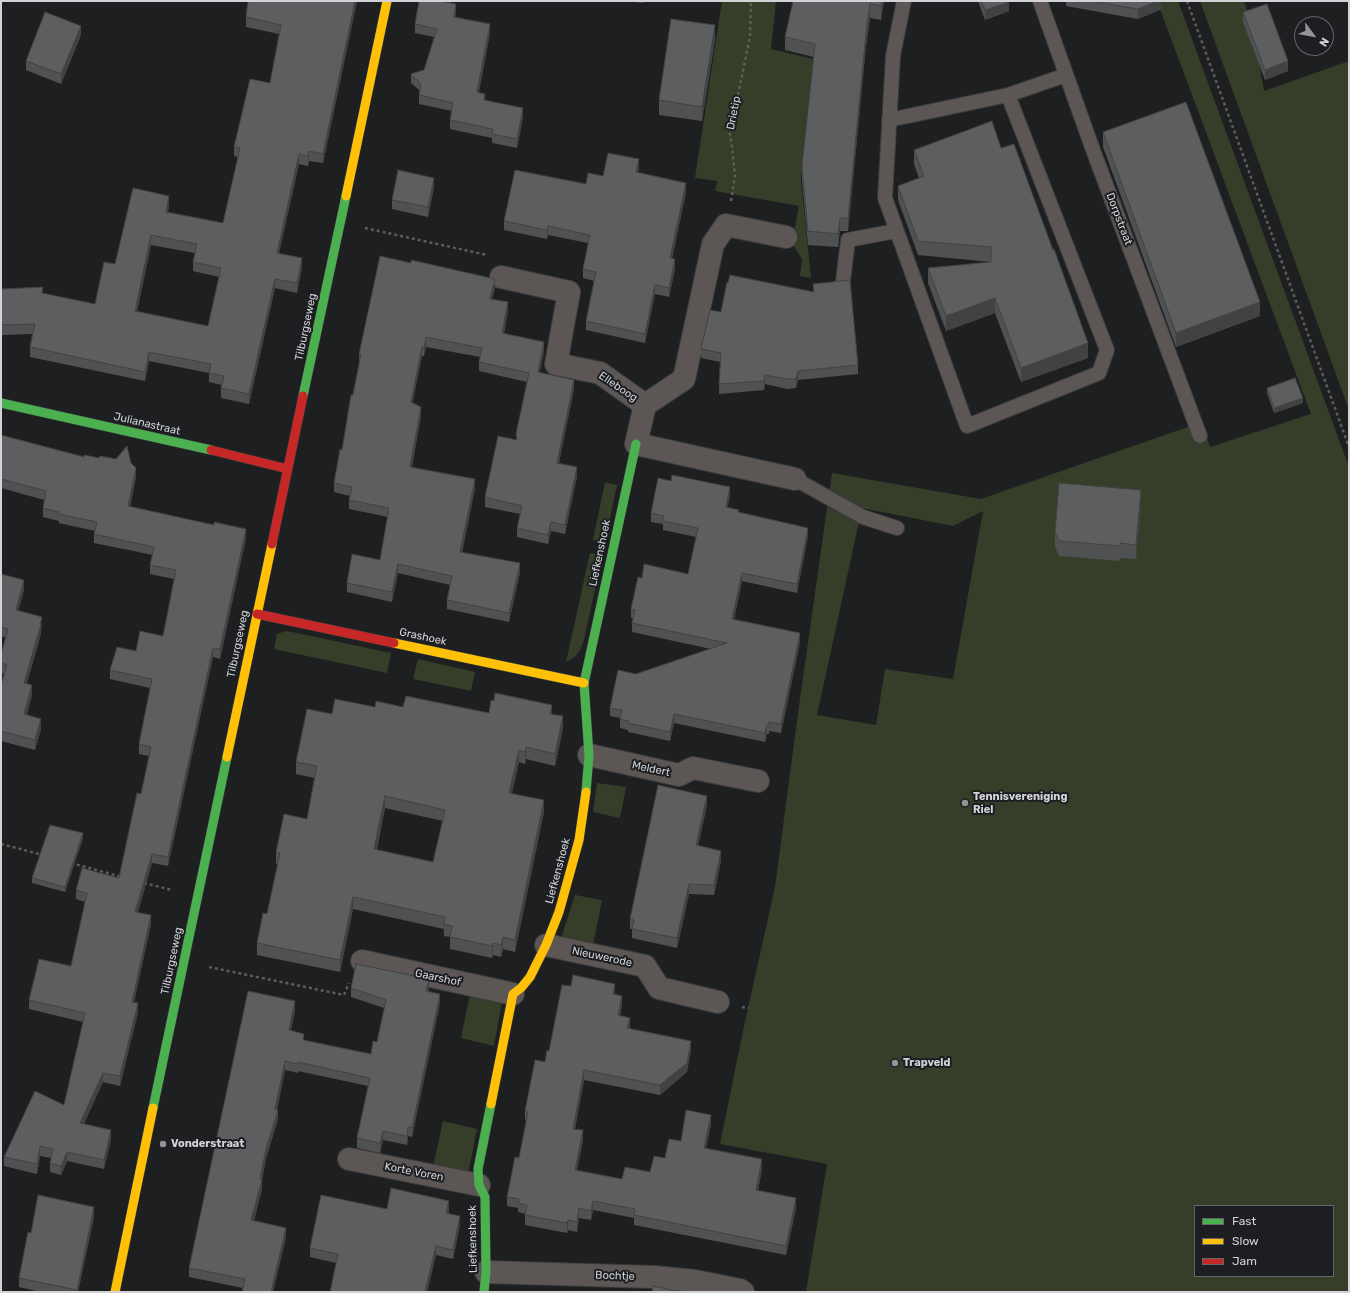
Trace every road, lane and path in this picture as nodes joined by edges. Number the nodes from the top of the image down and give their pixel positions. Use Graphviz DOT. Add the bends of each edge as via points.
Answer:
graph roads {
  1 [pos="387,1"];
  2 [pos="751,1"];
  3 [pos="904,1"];
  4 [pos="1040,1"];
  5 [pos="1187,1"];
  6 [pos="1066,75"];
  7 [pos="1008,95"];
  8 [pos="889,120"];
  9 [pos="341,222"];
  10 [pos="726,225"];
  11 [pos="896,231"];
  12 [pos="786,237"];
  13 [pos="501,277"];
  14 [pos="843,281"];
  15 [pos="1,403"];
  16 [pos="645,405"];
  17 [pos="1200,436"];
  18 [pos="636,444"];
  19 [pos="1349,447"];
  20 [pos="288,469"];
  21 [pos="794,479"];
  22 [pos="897,528"];
  23 [pos="257,614"];
  24 [pos="584,683"];
  25 [pos="589,755"];
  26 [pos="758,781"];
  27 [pos="1,844"];
  28 [pos="47,856"];
  29 [pos="70,863"];
  30 [pos="124,877"];
  31 [pos="139,882"];
  32 [pos="198,897"];
  33 [pos="546,945"];
  34 [pos="362,961"];
  35 [pos="185,962"];
  36 [pos="514,994"];
  37 [pos="718,1002"];
  38 [pos="348,1159"];
  39 [pos="479,1185"];
  40 [pos="485,1282"];
  41 [pos="115,1292"];
  42 [pos="742,1292"];
  1 -- 9 [label="street, Tilburgseweg"];
  2 -- 10 [label="path, Drietip" via="750,37 729,129 735,176"];
  3 -- 8 [label="lane" via="893,56"];
  4 -- 6 [label="lane, Dorpstraat"];
  5 -- 19 [label="path"];
  6 -- 7 [label="lane"];
  6 -- 17 [label="lane, Dorpstraat"];
  7 -- 8 [label="lane"];
  7 -- 11 [label="lane" via="1107,350 1099,373 967,426"];
  8 -- 11 [label="lane" via="885,198"];
  9 -- 13 [label="path" via="505,259"];
  9 -- 20 [label="street, Tilburgseweg"];
  10 -- 12 [label="street"];
  10 -- 16 [label="street" via="713,244 684,379"];
  11 -- 14 [label="lane" via="848,240"];
  13 -- 16 [label="street, Elleboog" via="569,292 556,364 600,373"];
  15 -- 20 [label="street, Julianastraat"];
  16 -- 18 [label="street, Elleboog"];
  18 -- 21 [label="street"];
  18 -- 24 [label="street, Liefkenshoek"];
  20 -- 23 [label="street, Tilburgseweg"];
  21 -- 22 [label="lane" via="863,517"];
  23 -- 24 [label="street, Grashoek"];
  23 -- 32 [label="street, Tilburgseweg"];
  24 -- 25 [label="street, Liefkenshoek"];
  25 -- 26 [label="street, Meldert" via="679,775 693,768"];
  25 -- 33 [label="street, Liefkenshoek" via="579,840 559,912"];
  27 -- 28 [label="path"];
  29 -- 30 [label="path"];
  31 -- 32 [label="path"];
  32 -- 35 [label="street, Tilburgseweg"];
  33 -- 36 [label="street, Liefkenshoek" via="530,977"];
  33 -- 37 [label="street, Nieuwerode" via="645,966 659,988"];
  34 -- 35 [label="path" via="355,969 344,995"];
  34 -- 36 [label="street, Gaarshof"];
  35 -- 41 [label="street, Tilburgseweg"];
  36 -- 39 [label="street, Liefkenshoek" via="478,1169"];
  38 -- 39 [label="street, Korte Voren"];
  39 -- 40 [label="street, Liefkenshoek" via="485,1197"];
  40 -- 42 [label="street, Bochtje" via="654,1277 695,1281"];
}
